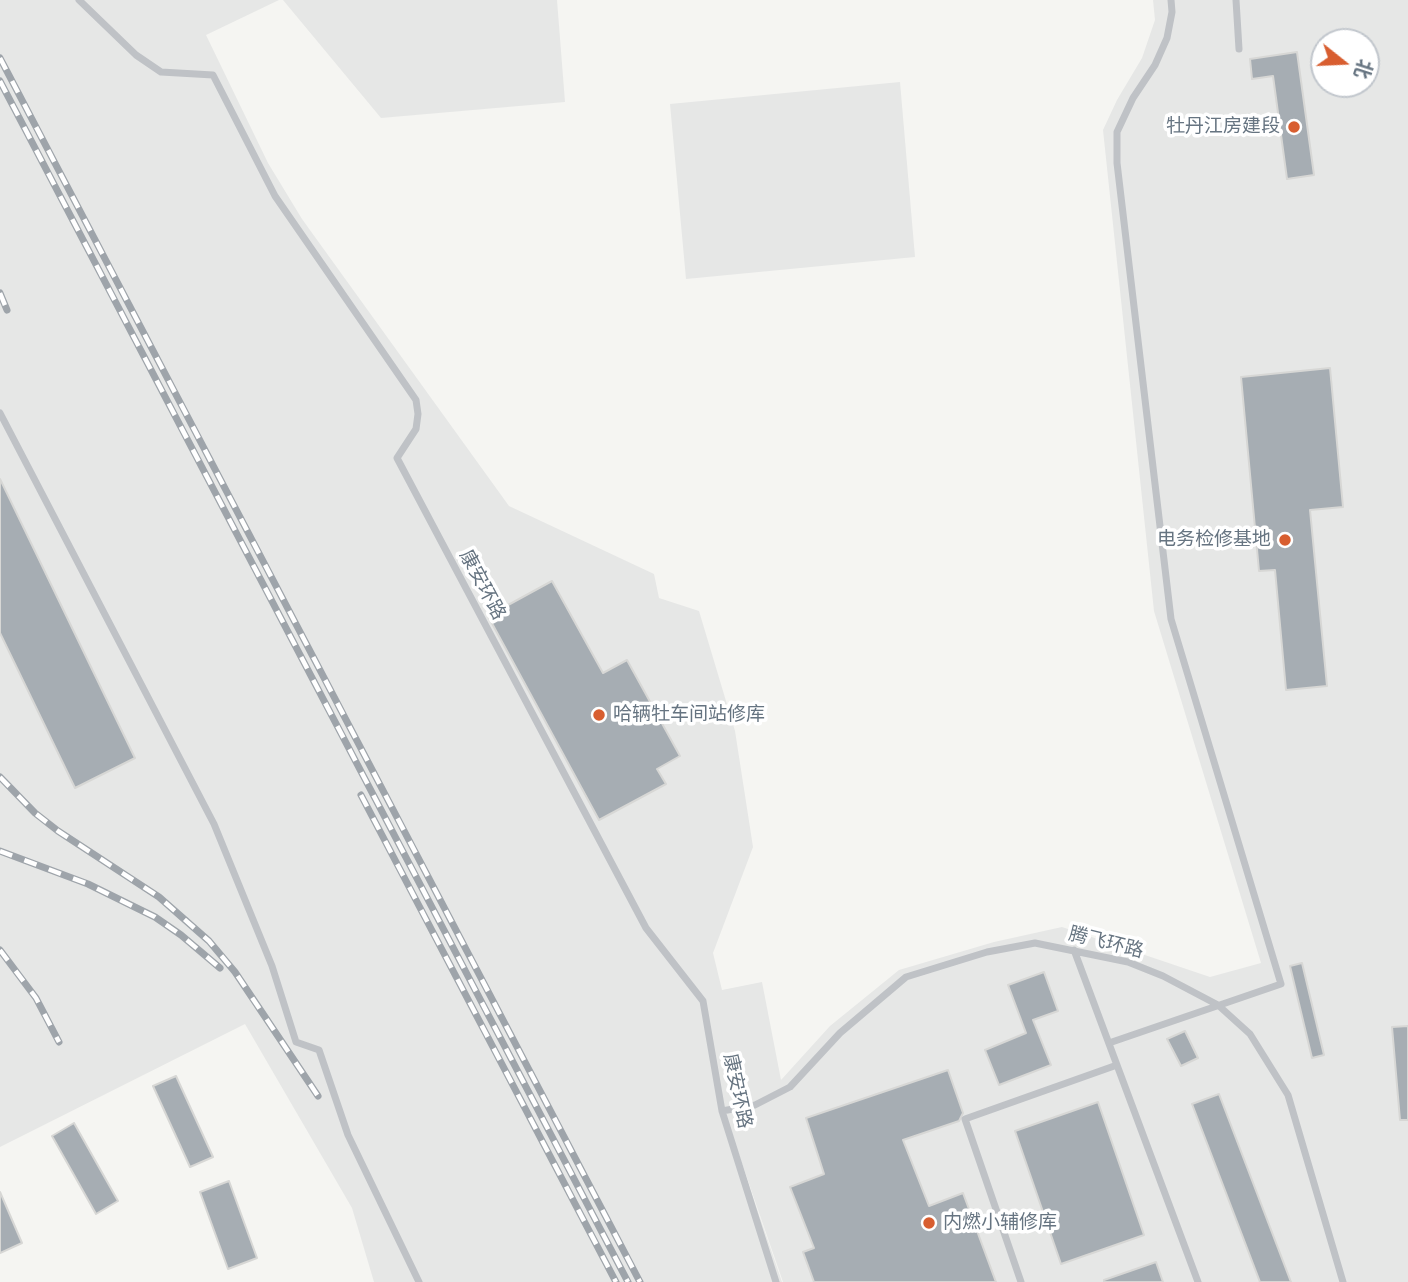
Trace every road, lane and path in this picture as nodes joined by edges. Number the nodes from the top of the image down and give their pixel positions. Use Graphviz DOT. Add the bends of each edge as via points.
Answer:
graph roads {
  1 [pos="79,0"];
  2 [pos="1171,0"];
  3 [pos="1236,0"];
  4 [pos="1240,49"];
  5 [pos="0,413"];
  6 [pos="1074,950"];
  7 [pos="1218,1004"];
  8 [pos="1109,1043"];
  9 [pos="1117,1065"];
  10 [pos="722,1111"];
  11 [pos="419,1282"];
  12 [pos="776,1282"];
  13 [pos="1021,1282"];
  14 [pos="1198,1282"];
  15 [pos="1343,1282"];
  1 -- 10 [label="lane, 康安环路" via="136,55 162,72 214,75 275,196 416,400 416,429 397,458 646,928 703,1001"];
  2 -- 7 [label="lane" via="1167,38 1117,132 1117,163 1171,619 1281,984"];
  3 -- 4 [label="lane"];
  5 -- 11 [label="lane" via="214,824 272,966 296,1042 319,1050 348,1135"];
  6 -- 7 [label="lane, 腾飞环路" via="1128,962"];
  6 -- 8 [label="lane"];
  6 -- 10 [label="lane, 腾飞环路" via="1035,943 987,952 906,977 840,1033 790,1087 755,1105"];
  7 -- 8 [label="lane"];
  7 -- 15 [label="lane, 腾飞环路" via="1250,1034 1288,1095"];
  8 -- 9 [label="lane"];
  9 -- 13 [label="lane" via="965,1119"];
  9 -- 14 [label="lane"];
  10 -- 12 [label="lane, 康安环路"];
}
